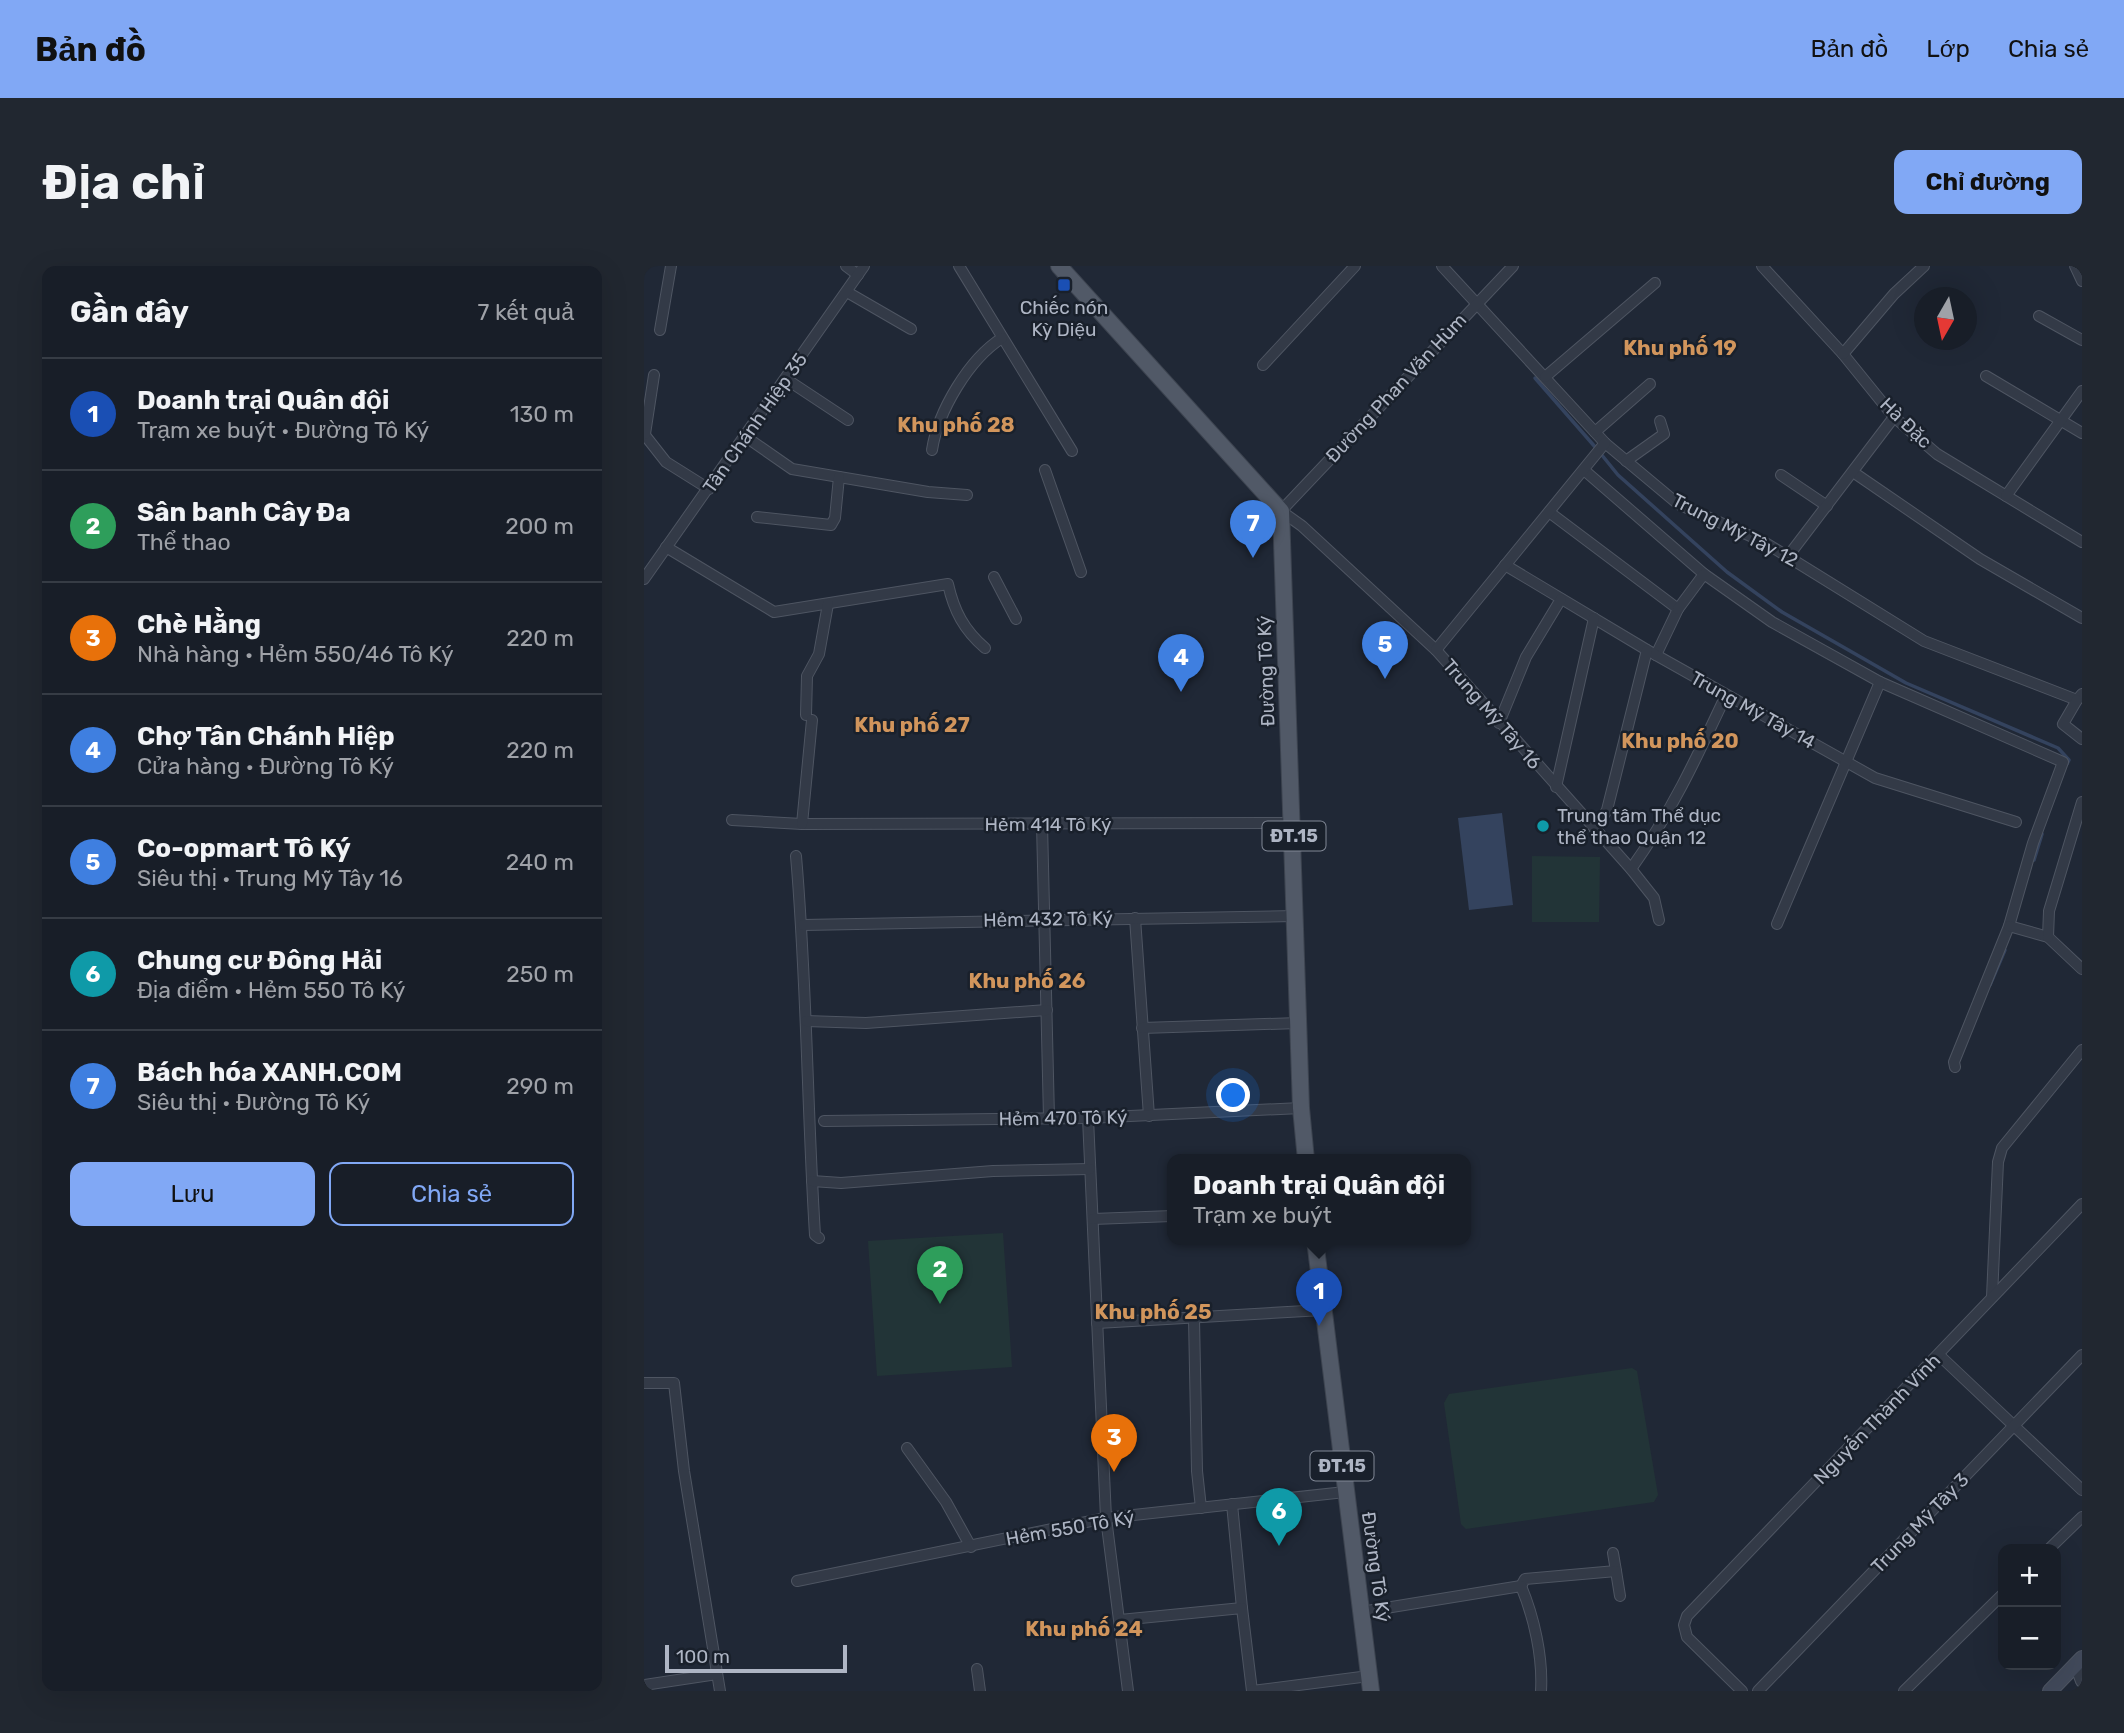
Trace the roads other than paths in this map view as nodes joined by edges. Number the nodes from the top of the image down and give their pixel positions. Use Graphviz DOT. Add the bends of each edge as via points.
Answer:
graph roads {
  1 [pos="671,266"];
  2 [pos="846,266"];
  3 [pos="959,266"];
  4 [pos="1059,266"];
  5 [pos="1355,266"];
  6 [pos="1442,266"];
  7 [pos="1513,266"];
  8 [pos="1924,266"];
  9 [pos="2075,266"];
  10 [pos="1764,267"];
  11 [pos="861,271"];
  12 [pos="2082,281"];
  13 [pos="1655,283"];
  14 [pos="847,292"];
  15 [pos="1475,302"];
  16 [pos="2039,316"];
  17 [pos="911,329"];
  18 [pos="660,330"];
  19 [pos="1002,338"];
  20 [pos="2082,340"];
  21 [pos="1843,354"];
  22 [pos="1263,365"];
  23 [pos="654,374"];
  24 [pos="1986,376"];
  25 [pos="1545,377"];
  26 [pos="786,379"];
  27 [pos="1650,384"];
  28 [pos="2082,391"];
  29 [pos="1894,417"];
  30 [pos="848,420"];
  31 [pos="2061,420"];
  32 [pos="1660,421"];
  33 [pos="1595,432"];
  34 [pos="2082,433"];
  35 [pos="644,434"];
  36 [pos="746,438"];
  37 [pos="1604,445"];
  38 [pos="932,450"];
  39 [pos="1072,451"];
  40 [pos="1626,461"];
  41 [pos="1045,470"];
  42 [pos="1584,470"];
  43 [pos="1853,472"];
  44 [pos="1781,475"];
  45 [pos="839,477"];
  46 [pos="709,489"];
  47 [pos="967,495"];
  48 [pos="2006,496"];
  49 [pos="1827,506"];
  50 [pos="1281,511"];
  51 [pos="1549,512"];
  52 [pos="757,517"];
  53 [pos="2082,542"];
  54 [pos="666,547"];
  55 [pos="1789,555"];
  56 [pos="1505,565"];
  57 [pos="1081,572"];
  58 [pos="1704,574"];
  59 [pos="994,577"];
  60 [pos="644,579"];
  61 [pos="1561,599"];
  62 [pos="828,604"];
  63 [pos="1678,609"];
  64 [pos="1594,618"];
  65 [pos="2082,618"];
  66 [pos="1016,619"];
  67 [pos="985,648"];
  68 [pos="1436,650"];
  69 [pos="1651,652"];
  70 [pos="1880,682"];
  71 [pos="1726,695"];
  72 [pos="2080,697"];
  73 [pos="1499,723"];
  74 [pos="2082,739"];
  75 [pos="1846,762"];
  76 [pos="1556,787"];
  77 [pos="2082,802"];
  78 [pos="732,820"];
  79 [pos="2016,822"];
  80 [pos="1294,823"];
  81 [pos="802,824"];
  82 [pos="1042,824"];
  83 [pos="1595,830"];
  84 [pos="796,856"];
  85 [pos="1630,869"];
  86 [pos="1294,916"];
  87 [pos="1135,918"];
  88 [pos="1046,919"];
  89 [pos="1660,920"];
  90 [pos="1777,924"];
  91 [pos="803,925"];
  92 [pos="2009,926"];
  93 [pos="2048,937"];
  94 [pos="2082,969"];
  95 [pos="1047,1010"];
  96 [pos="806,1021"];
  97 [pos="1298,1023"];
  98 [pos="1142,1028"];
  99 [pos="2082,1050"];
  100 [pos="1955,1068"];
  101 [pos="1301,1108"];
  102 [pos="1149,1116"];
  103 [pos="1049,1118"];
  104 [pos="1088,1118"];
  105 [pos="824,1121"];
  106 [pos="1305,1154"];
  107 [pos="1090,1169"];
  108 [pos="812,1181"];
  109 [pos="2082,1205"];
  110 [pos="1167,1216"];
  111 [pos="1093,1219"];
  112 [pos="819,1238"];
  113 [pos="1316,1245"];
  114 [pos="1992,1297"];
  115 [pos="1323,1310"];
  116 [pos="1194,1320"];
  117 [pos="1097,1323"];
  118 [pos="1939,1354"];
  119 [pos="2082,1355"];
  120 [pos="644,1383"];
  121 [pos="2014,1424"];
  122 [pos="907,1448"];
  123 [pos="2082,1490"];
  124 [pos="1345,1492"];
  125 [pos="1232,1504"];
  126 [pos="1201,1508"];
  127 [pos="2082,1517"];
  128 [pos="1106,1518"];
  129 [pos="2054,1544"];
  130 [pos="971,1547"];
  131 [pos="1613,1553"];
  132 [pos="1616,1571"];
  133 [pos="797,1581"];
  134 [pos="1521,1586"];
  135 [pos="1620,1595"];
  136 [pos="1998,1599"];
  137 [pos="1242,1608"];
  138 [pos="1361,1612"];
  139 [pos="1120,1620"];
  140 [pos="2079,1661"];
  141 [pos="977,1669"];
  142 [pos="717,1674"];
  143 [pos="2082,1681"];
  144 [pos="1370,1684"];
  145 [pos="644,1685"];
  146 [pos="1735,1689"];
  147 [pos="720,1691"];
  148 [pos="980,1691"];
  149 [pos="1128,1691"];
  150 [pos="1252,1691"];
  151 [pos="1541,1691"];
  152 [pos="1758,1691"];
  153 [pos="1904,1691"];
  154 [pos="2050,1691"];
  1 -- 18 [label="street"];
  2 -- 11 [label="street"];
  3 -- 19 [label="street"];
  4 -- 50 [label="main road"];
  5 -- 22 [label="street"];
  6 -- 15 [label="street, Trung Mỹ Tây 12"];
  7 -- 15 [label="street, Đường Phan Văn Hùm"];
  8 -- 21 [label="street" via="1894,293"];
  9 -- 12 [label="street"];
  10 -- 21 [label="street, Hà Đặc"];
  11 -- 14 [label="street, Tân Chánh Hiệp 35"];
  13 -- 25 [label="street"];
  14 -- 17 [label="street"];
  14 -- 26 [label="street, Tân Chánh Hiệp 35"];
  15 -- 25 [label="street, Trung Mỹ Tây 12"];
  15 -- 50 [label="street, Đường Phan Văn Hùm"];
  16 -- 20 [label="street"];
  19 -- 38 [label="street" via="974,362 935,429"];
  19 -- 39 [label="street"];
  21 -- 29 [label="street, Hà Đặc"];
  23 -- 35 [label="street"];
  24 -- 31 [label="street"];
  25 -- 33 [label="street, Trung Mỹ Tây 12"];
  26 -- 30 [label="street"];
  26 -- 36 [label="street, Tân Chánh Hiệp 35"];
  27 -- 33 [label="street"];
  28 -- 31 [label="street"];
  29 -- 43 [label="street"];
  29 -- 48 [label="street, Hà Đặc" via="1937,454"];
  31 -- 34 [label="street"];
  31 -- 48 [label="street"];
  32 -- 40 [label="street" via="1664,434"];
  33 -- 37 [label="street, Trung Mỹ Tây 12"];
  35 -- 46 [label="street" via="666,462"];
  36 -- 45 [label="street" via="792,469"];
  36 -- 46 [label="street, Tân Chánh Hiệp 35"];
  37 -- 40 [label="street, Trung Mỹ Tây 12"];
  37 -- 42 [label="street"];
  40 -- 55 [label="street, Trung Mỹ Tây 12" via="1678,504"];
  41 -- 57 [label="street"];
  42 -- 51 [label="street"];
  42 -- 58 [label="street"];
  43 -- 49 [label="street"];
  43 -- 65 [label="street" via="1980,559"];
  44 -- 49 [label="street"];
  45 -- 47 [label="street"];
  45 -- 52 [label="street" via="831,525"];
  46 -- 54 [label="street, Tân Chánh Hiệp 35"];
  48 -- 53 [label="street, Hà Đặc"];
  49 -- 55 [label="street"];
  50 -- 68 [label="street, Trung Mỹ Tây 16"];
  50 -- 80 [label="main road, Đường Tô Ký / ĐT.15"];
  51 -- 56 [label="street"];
  51 -- 63 [label="street"];
  54 -- 60 [label="street, Tân Chánh Hiệp 35"];
  54 -- 62 [label="street" via="769,611"];
  55 -- 72 [label="street, Trung Mỹ Tây 12" via="1924,641"];
  56 -- 61 [label="street, Trung Mỹ Tây 14"];
  56 -- 68 [label="street"];
  58 -- 63 [label="street"];
  58 -- 70 [label="street" via="1772,622"];
  59 -- 66 [label="street"];
  61 -- 64 [label="street, Trung Mỹ Tây 14"];
  61 -- 73 [label="street" via="1527,657"];
  62 -- 67 [label="street" via="948,584 958,615"];
  62 -- 81 [label="street" via="819,654 807,676"];
  63 -- 69 [label="street"];
  64 -- 69 [label="street, Trung Mỹ Tây 14"];
  64 -- 76 [label="street"];
  68 -- 73 [label="street, Trung Mỹ Tây 16"];
  69 -- 71 [label="street, Trung Mỹ Tây 14"];
  69 -- 83 [label="street" via="1606,810"];
  70 -- 75 [label="street"];
  70 -- 92 [label="street" via="2063,762"];
  71 -- 75 [label="street, Trung Mỹ Tây 14"];
  71 -- 85 [label="street" via="1686,784"];
  72 -- 74 [label="street" via="2063,724"];
  73 -- 76 [label="street, Trung Mỹ Tây 16"];
  75 -- 79 [label="street, Trung Mỹ Tây 14" via="1875,778"];
  75 -- 90 [label="street"];
  76 -- 83 [label="street, Trung Mỹ Tây 16"];
  77 -- 93 [label="street" via="2049,911"];
  78 -- 81 [label="street, Hẻm 414 Tô Ký"];
  80 -- 82 [label="street, Hẻm 414 Tô Ký"];
  80 -- 86 [label="main road, Đường Tô Ký / ĐT.15"];
  81 -- 82 [label="street, Hẻm 414 Tô Ký"];
  82 -- 88 [label="street"];
  83 -- 85 [label="street, Trung Mỹ Tây 16"];
  84 -- 91 [label="street"];
  85 -- 89 [label="street, Trung Mỹ Tây 16" via="1654,898"];
  86 -- 87 [label="street, Hẻm 432 Tô Ký"];
  86 -- 97 [label="main road, Đường Tô Ký / ĐT.15"];
  87 -- 88 [label="street, Hẻm 432 Tô Ký"];
  87 -- 98 [label="street"];
  88 -- 91 [label="street, Hẻm 432 Tô Ký"];
  88 -- 95 [label="street"];
  91 -- 96 [label="street"];
  92 -- 93 [label="street"];
  92 -- 100 [label="street"];
  93 -- 94 [label="street"];
  95 -- 96 [label="street" via="866,1023"];
  95 -- 103 [label="street"];
  96 -- 108 [label="street"];
  97 -- 98 [label="street"];
  97 -- 101 [label="main road, Đường Tô Ký / ĐT.15"];
  98 -- 102 [label="street"];
  99 -- 114 [label="street" via="2002,1148"];
  101 -- 102 [label="street, Hẻm 470 Tô Ký"];
  101 -- 106 [label="main road, Đường Tô Ký / ĐT.15"];
  102 -- 104 [label="street, Hẻm 470 Tô Ký"];
  103 -- 104 [label="street, Hẻm 470 Tô Ký"];
  103 -- 105 [label="street, Hẻm 470 Tô Ký"];
  104 -- 107 [label="street"];
  107 -- 108 [label="street"];
  107 -- 111 [label="street"];
  108 -- 112 [label="street"];
  109 -- 114 [label="street, Nguyễn Thành Vĩnh"];
  110 -- 111 [label="street"];
  111 -- 117 [label="street"];
  113 -- 115 [label="main road, Đường Tô Ký / ĐT.15"];
  114 -- 118 [label="street, Nguyễn Thành Vĩnh"];
  115 -- 116 [label="street"];
  115 -- 124 [label="main road, Đường Tô Ký / ĐT.15"];
  116 -- 117 [label="street"];
  116 -- 126 [label="street"];
  117 -- 128 [label="street"];
  118 -- 121 [label="street"];
  118 -- 146 [label="street, Nguyễn Thành Vĩnh" via="1687,1616 1686,1637"];
  119 -- 121 [label="street, Trung Mỹ Tây 3"];
  120 -- 142 [label="street" via="674,1383"];
  121 -- 123 [label="street"];
  121 -- 152 [label="street, Trung Mỹ Tây 3"];
  122 -- 130 [label="street"];
  124 -- 125 [label="street, Hẻm 550 Tô Ký"];
  124 -- 138 [label="main road, Đường Tô Ký / ĐT.15"];
  125 -- 126 [label="street, Hẻm 550 Tô Ký"];
  125 -- 137 [label="street"];
  126 -- 128 [label="street, Hẻm 550 Tô Ký"];
  127 -- 129 [label="street"];
  128 -- 130 [label="street, Hẻm 550 Tô Ký"];
  128 -- 139 [label="street"];
  130 -- 133 [label="street, Hẻm 550 Tô Ký"];
  131 -- 132 [label="street"];
  132 -- 134 [label="street" via="1525,1579"];
  132 -- 135 [label="street"];
  134 -- 138 [label="street"];
  134 -- 151 [label="street" via="1530,1606"];
  136 -- 153 [label="street"];
  137 -- 139 [label="street"];
  137 -- 150 [label="street"];
  138 -- 144 [label="main road, Đường Tô Ký / ĐT.15"];
  139 -- 149 [label="street"];
  140 -- 143 [label="street"];
  140 -- 154 [label="main road"];
  141 -- 148 [label="street"];
  142 -- 145 [label="street"];
  142 -- 147 [label="street"];
  144 -- 150 [label="street"];
}
